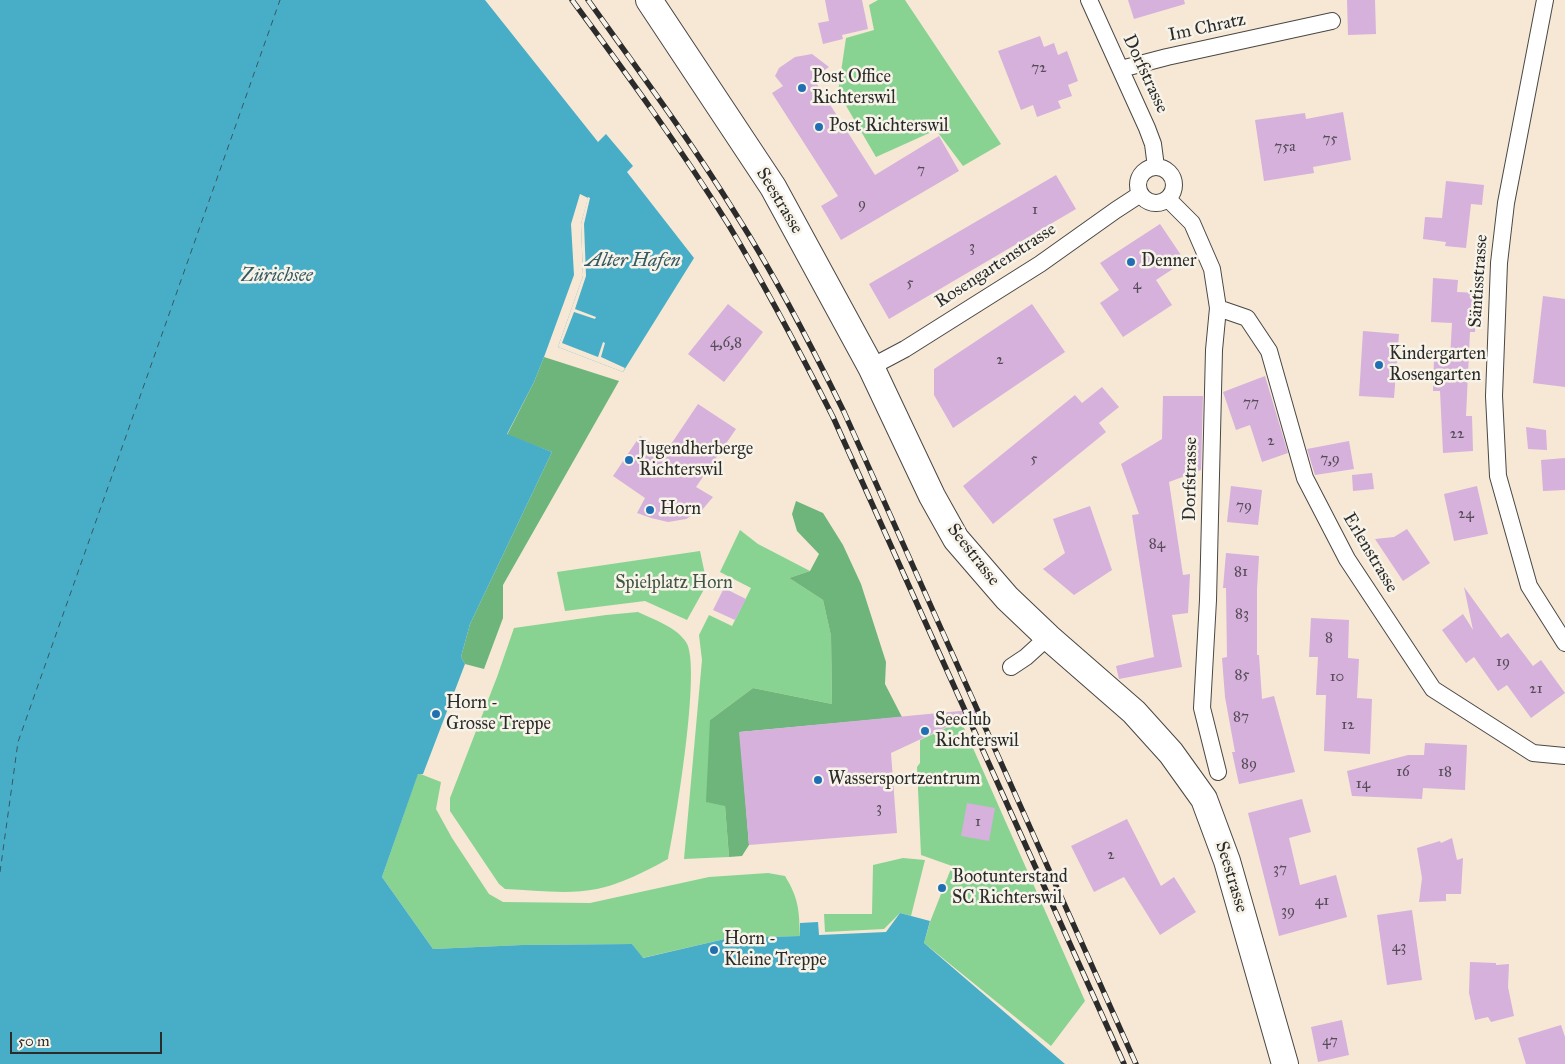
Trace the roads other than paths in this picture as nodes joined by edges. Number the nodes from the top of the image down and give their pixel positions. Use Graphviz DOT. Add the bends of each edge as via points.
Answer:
graph roads {
  1 [pos="649,0"];
  2 [pos="1089,0"];
  3 [pos="1545,0"];
  4 [pos="1332,21"];
  5 [pos="1120,70"];
  6 [pos="1156,167"];
  7 [pos="1139,195"];
  8 [pos="1168,199"];
  9 [pos="1218,308"];
  10 [pos="871,367"];
  11 [pos="1048,637"];
  12 [pos="1565,643"];
  13 [pos="1010,667"];
  14 [pos="1565,756"];
  15 [pos="1218,772"];
  16 [pos="1285,1064"];
  1 -- 10 [label="main road, Seestrasse" via="772,187"];
  2 -- 5 [label="street, Dorfstrasse"];
  3 -- 12 [label="street, Säntisstrasse" via="1506,203 1499,263 1494,396 1498,476 1529,586"];
  4 -- 5 [label="street, Im Chratz"];
  5 -- 6 [label="street, Dorfstrasse" via="1148,128"];
  6 -- 7 [label="street" via="1139,176"];
  6 -- 8 [label="street" via="1166,170 1173,179 1173,190"];
  7 -- 8 [label="street" via="1153,204"];
  7 -- 10 [label="street, Rosengartenstrasse" via="1040,264"];
  8 -- 9 [label="street, Dorfstrasse" via="1192,223 1212,269"];
  9 -- 14 [label="street, Erlenstrasse" via="1247,318 1269,351 1305,478 1347,559 1433,689 1533,753"];
  9 -- 15 [label="street, Dorfstrasse" via="1202,708"];
  10 -- 11 [label="main road, Seestrasse" via="956,540 1007,598"];
  11 -- 13 [label="street"];
  11 -- 16 [label="main road, Seestrasse" via="1134,712 1171,753 1204,799 1228,861"];
}
